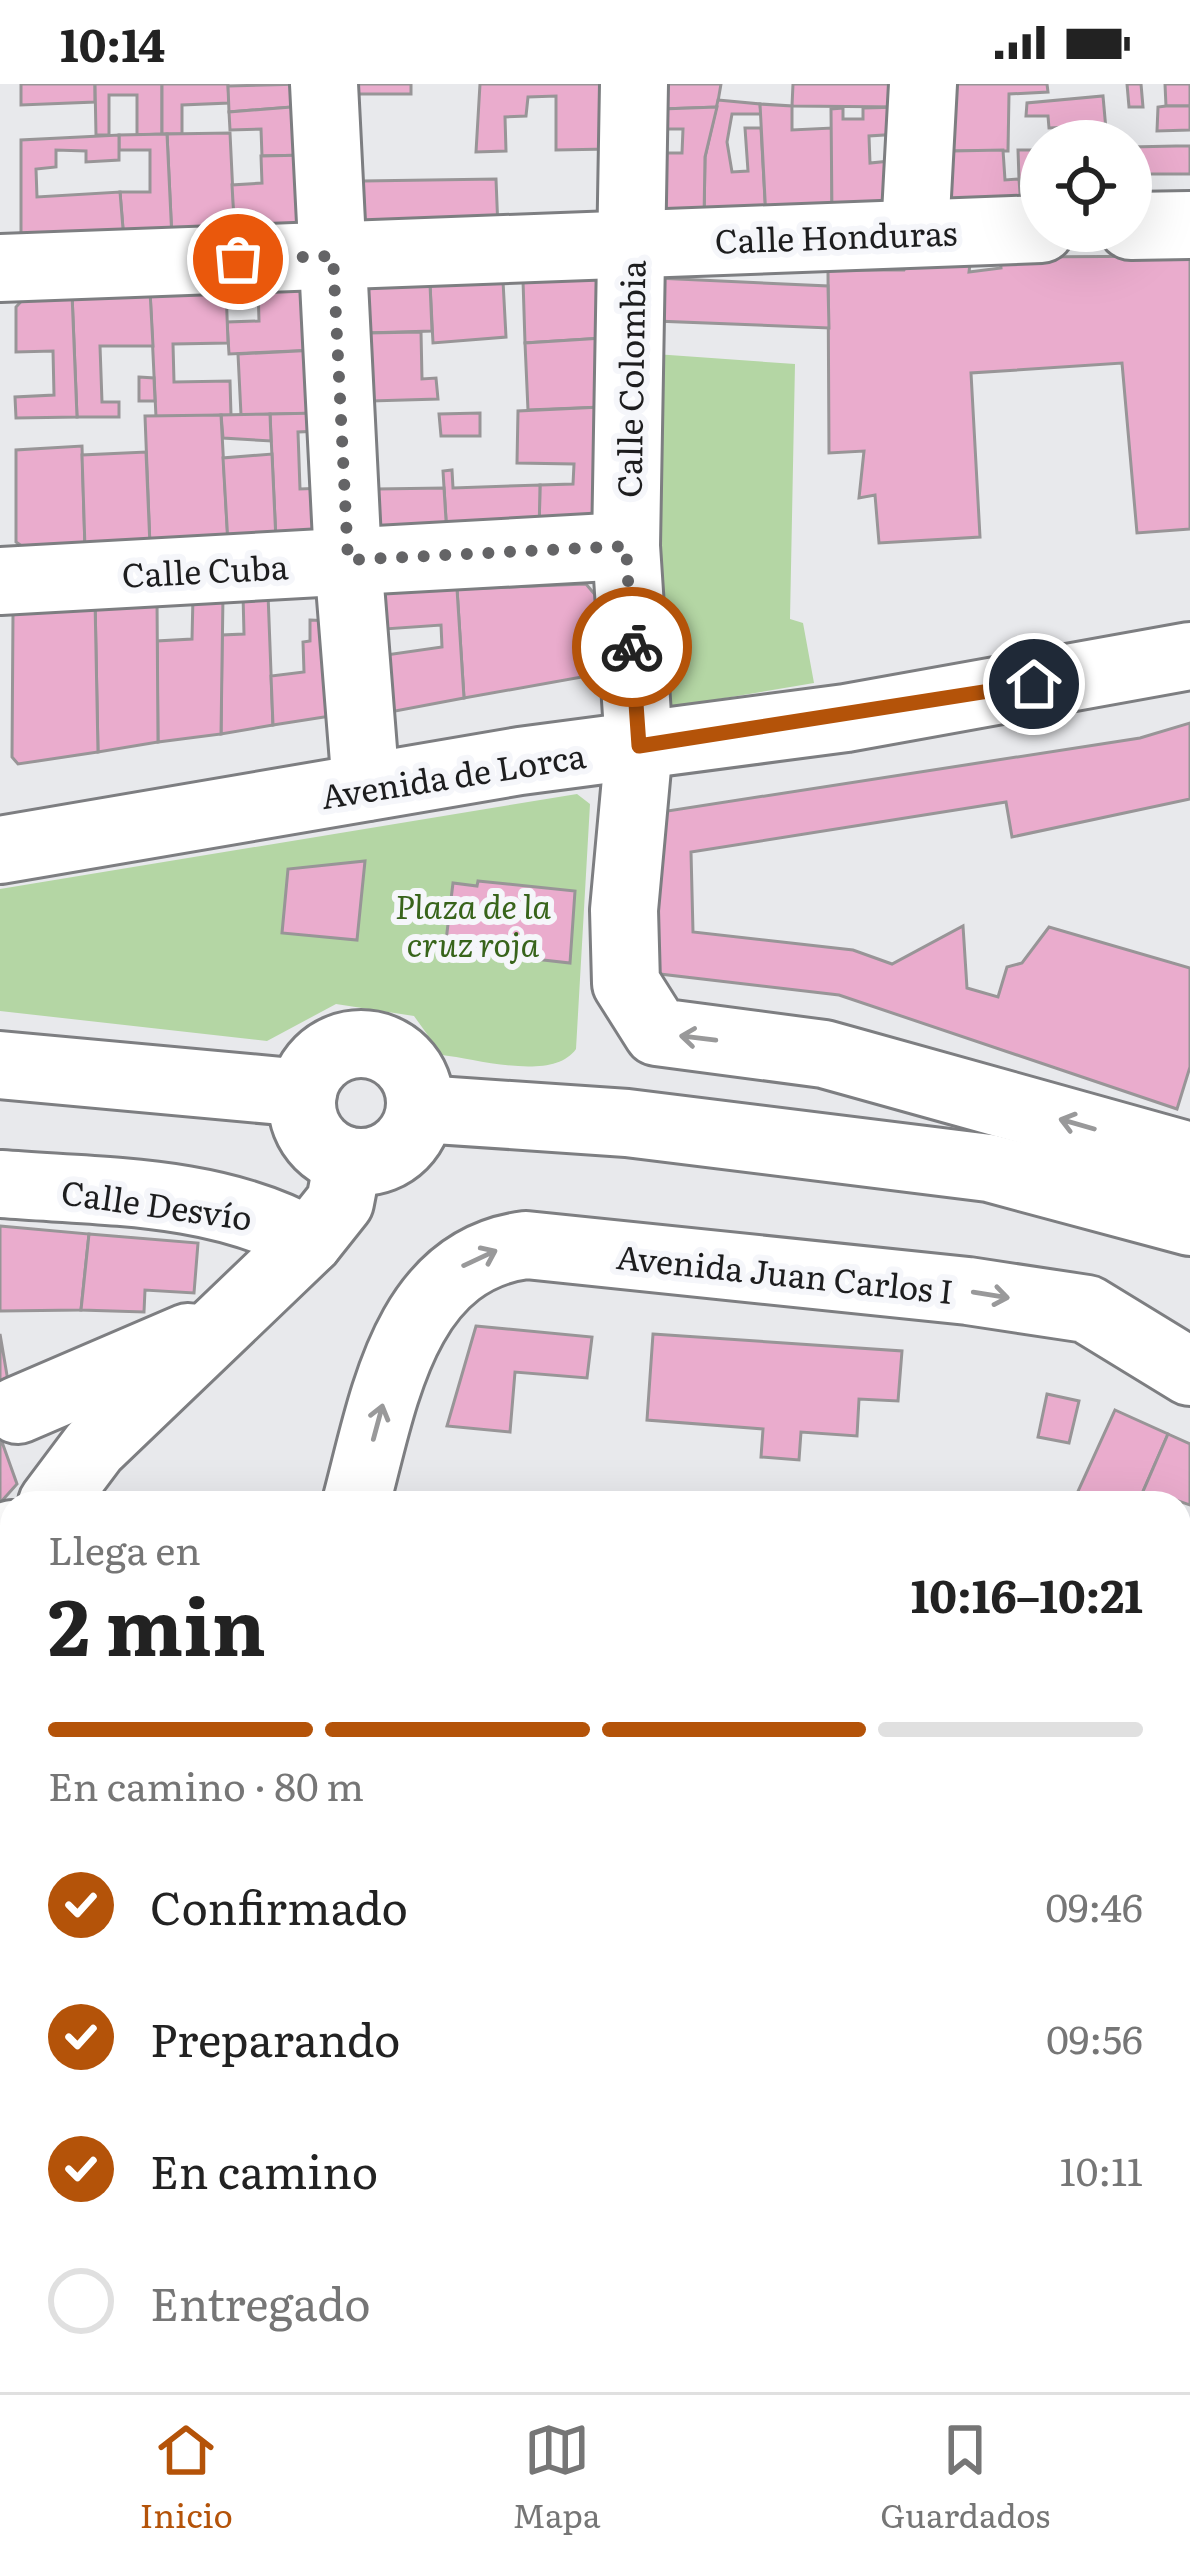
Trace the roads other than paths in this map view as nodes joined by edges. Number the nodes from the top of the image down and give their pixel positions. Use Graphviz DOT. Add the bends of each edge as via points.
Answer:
graph roads {
  1 [pos="324,84"];
  2 [pos="634,84"];
  3 [pos="923,84"];
  4 [pos="1190,225"];
  5 [pos="1152,226"];
  6 [pos="1020,230"];
  7 [pos="916,233"];
  8 [pos="631,242"];
  9 [pos="333,256"];
  10 [pos="0,268"];
  11 [pos="626,546"];
  12 [pos="348,560"];
  13 [pos="0,581"];
  14 [pos="1190,656"];
  15 [pos="639,746"];
  16 [pos="366,787"];
  17 [pos="0,850"];
  18 [pos="0,1065"];
  19 [pos="303,1093"];
  20 [pos="421,1109"];
  21 [pos="348,1160"];
  22 [pos="0,1184"];
  23 [pos="1186,1189"];
  24 [pos="309,1240"];
  25 [pos="225,1322"];
  26 [pos="1190,1372"];
  27 [pos="9,1415"];
  28 [pos="94,1447"];
  29 [pos="61,1491"];
  30 [pos="360,1491"];
  1 -- 9 [label="street"];
  2 -- 8 [label="street, Calle Colombia"];
  3 -- 7 [label="street"];
  4 -- 5 [label="street"];
  6 -- 7 [label="street, Calle Honduras"];
  7 -- 8 [label="street, Calle Honduras"];
  8 -- 9 [label="street, Calle Honduras"];
  8 -- 11 [label="street, Calle Colombia"];
  9 -- 10 [label="street, Calle Honduras"];
  9 -- 12 [label="street"];
  11 -- 12 [label="street, Calle Cuba"];
  11 -- 15 [label="street, Calle Colombia"];
  12 -- 13 [label="street, Calle Cuba"];
  12 -- 16 [label="street"];
  14 -- 15 [label="street, Avenida de Lorca"];
  15 -- 16 [label="street, Avenida de Lorca"];
  23 -- 15 [label="street, one-way" via="824,1054 657,1032 626,983"];
  16 -- 17 [label="street, Avenida de Lorca"];
  18 -- 19 [label="street"];
  19 -- 20 [label="street" via="322,1059 359,1044 379,1046 411,1070"];
  19 -- 21 [label="street" via="317,1143"];
  20 -- 21 [label="street" via="404,1145 387,1157"];
  20 -- 23 [label="street" via="626,1123"];
  21 -- 24 [label="street" via="340,1202"];
  22 -- 24 [label="street, Calle Desvío" via="226,1207"];
  24 -- 25 [label="street"];
  25 -- 27 [label="street"];
  25 -- 28 [label="street"];
  30 -- 26 [label="street, Avenida Juan Carlos I, one-way" via="405,1343 443,1283 495,1249 526,1245 1087,1309"];
  27 -- 28 [label="street"];
  28 -- 29 [label="street"];
}
